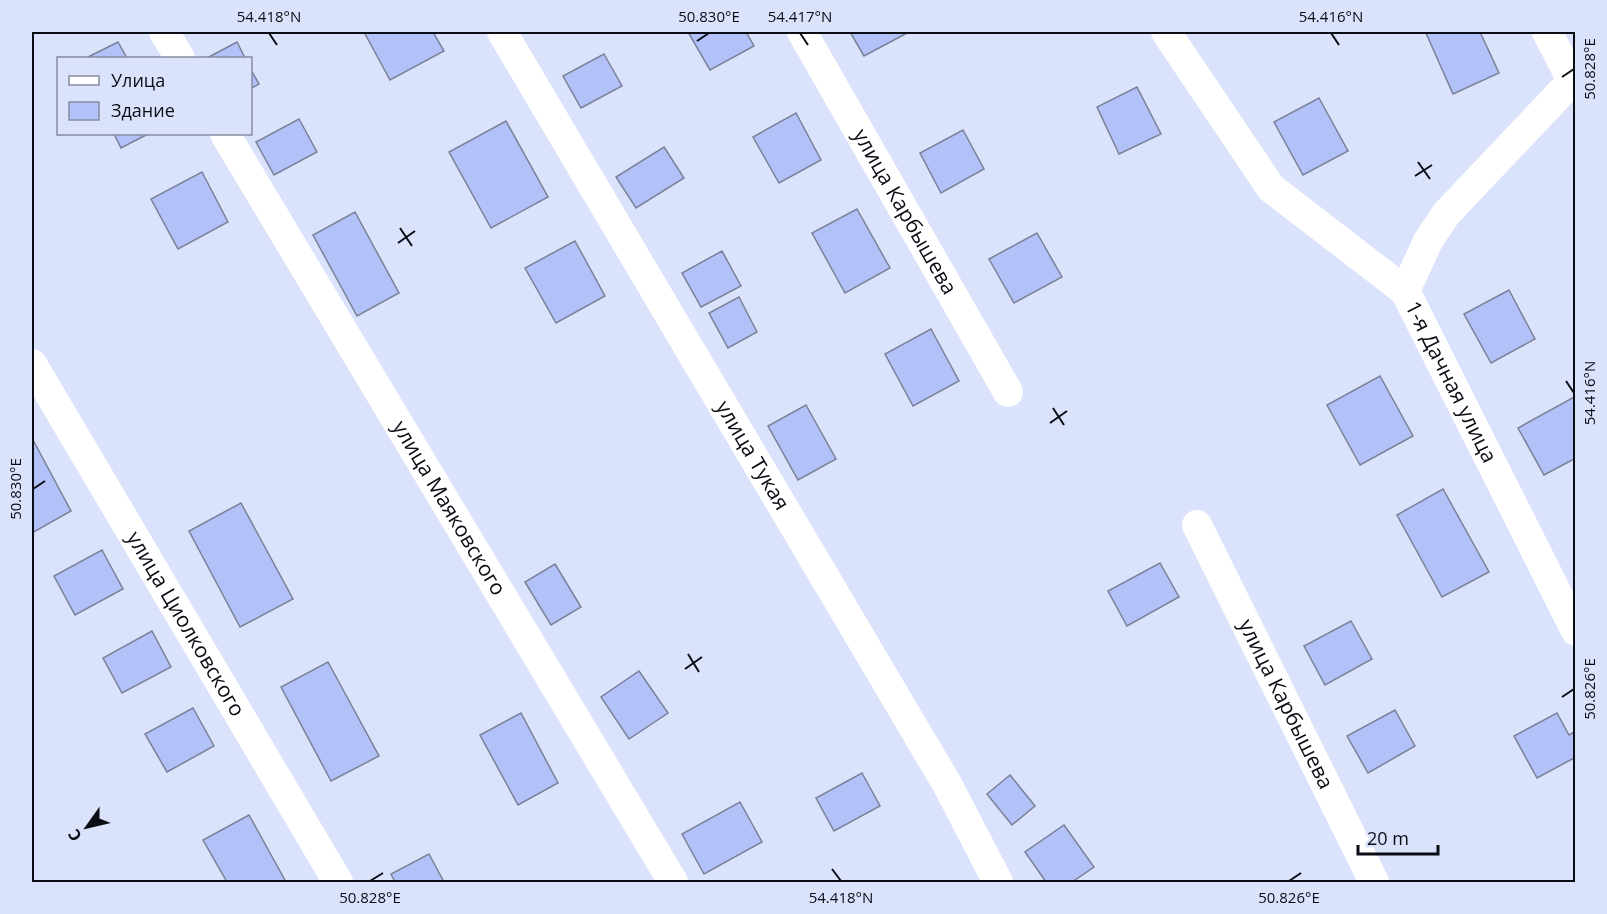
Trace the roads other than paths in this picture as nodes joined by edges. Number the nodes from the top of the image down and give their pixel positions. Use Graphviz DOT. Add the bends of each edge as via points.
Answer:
graph roads {
  1 [pos="164,32"];
  2 [pos="502,32"];
  3 [pos="802,32"];
  4 [pos="1166,32"];
  5 [pos="1547,32"];
  6 [pos="179,57"];
  7 [pos="1574,84"];
  8 [pos="226,135"];
  9 [pos="1405,291"];
  10 [pos="32,364"];
  11 [pos="1008,393"];
  12 [pos="1197,525"];
  13 [pos="1575,631"];
  14 [pos="338,882"];
  15 [pos="673,882"];
  16 [pos="998,882"];
  17 [pos="1374,882"];
  1 -- 6 [label="street"];
  2 -- 16 [label="street, улица Тукая" via="947,784"];
  3 -- 11 [label="street, улица Карбышева"];
  4 -- 9 [label="street, 1-я Дачная улица" via="1271,189"];
  5 -- 7 [label="street"];
  7 -- 9 [label="street" via="1446,214 1428,241"];
  8 -- 15 [label="street, улица Маяковского"];
  9 -- 13 [label="street, 1-я Дачная улица"];
  10 -- 14 [label="street, улица Циолковского"];
  12 -- 17 [label="street, улица Карбышева"];
}
